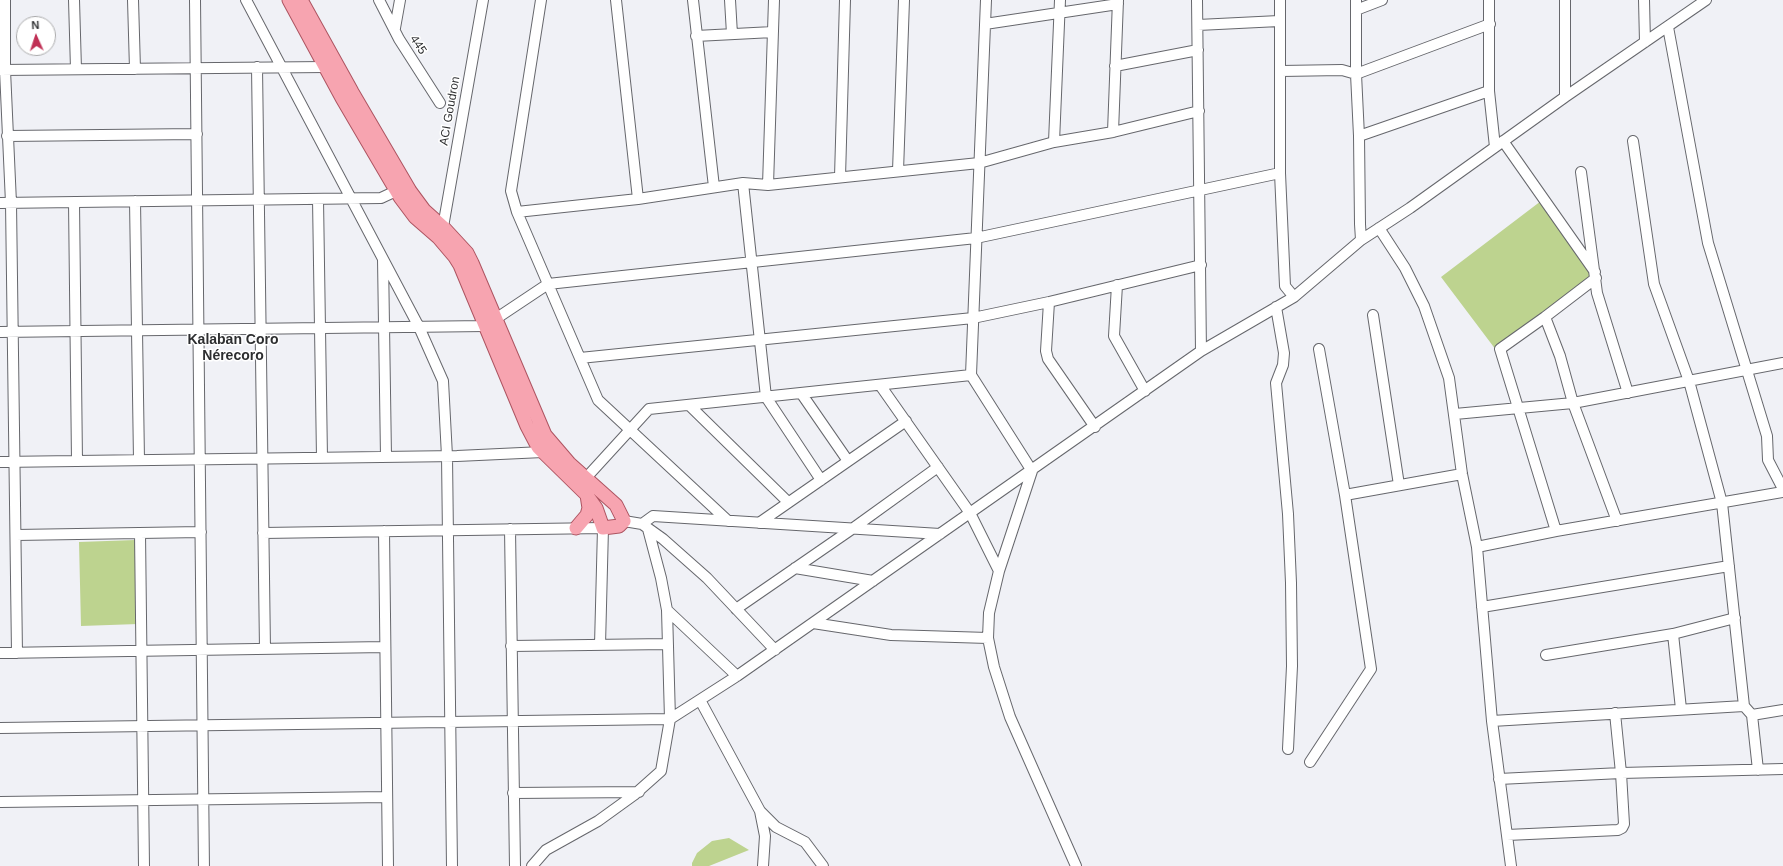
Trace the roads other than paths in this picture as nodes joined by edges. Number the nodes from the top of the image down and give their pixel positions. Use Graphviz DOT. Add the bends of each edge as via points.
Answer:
graph roads {
  1 [pos="74,0"];
  2 [pos="133,0"];
  3 [pos="196,0"];
  4 [pos="246,0"];
  5 [pos="289,0"];
  6 [pos="302,0"];
  7 [pos="379,0"];
  8 [pos="400,0"];
  9 [pos="483,0"];
  10 [pos="541,0"];
  11 [pos="616,0"];
  12 [pos="693,0"];
  13 [pos="730,0"];
  14 [pos="774,0"];
  15 [pos="845,0"];
  16 [pos="904,0"];
  17 [pos="986,0"];
  18 [pos="1060,0"];
  19 [pos="1198,0"];
  20 [pos="1280,0"];
  21 [pos="1382,0"];
  22 [pos="1489,0"];
  23 [pos="1565,0"];
  24 [pos="1644,0"];
  25 [pos="1706,0"];
  26 [pos="1118,2"];
  27 [pos="1356,5"];
  28 [pos="4,7"];
  29 [pos="1059,13"];
  30 [pos="1280,21"];
  31 [pos="985,24"];
  32 [pos="1198,24"];
  33 [pos="1490,24"];
  34 [pos="1668,27"];
  35 [pos="394,28"];
  36 [pos="773,32"];
  37 [pos="732,34"];
  38 [pos="696,36"];
  39 [pos="1645,42"];
  40 [pos="1198,50"];
  41 [pos="1115,66"];
  42 [pos="282,67"];
  43 [pos="326,67"];
  44 [pos="196,68"];
  45 [pos="257,68"];
  46 [pos="76,69"];
  47 [pos="135,69"];
  48 [pos="3,70"];
  49 [pos="1281,71"];
  50 [pos="1356,74"];
  51 [pos="1489,91"];
  52 [pos="1565,97"];
  53 [pos="440,103"];
  54 [pos="1199,111"];
  55 [pos="1113,132"];
  56 [pos="197,134"];
  57 [pos="7,136"];
  58 [pos="1359,136"];
  59 [pos="1504,141"];
  60 [pos="1633,141"];
  61 [pos="1054,142"];
  62 [pos="1495,147"];
  63 [pos="979,162"];
  64 [pos="898,171"];
  65 [pos="1581,172"];
  66 [pos="1280,173"];
  67 [pos="840,177"];
  68 [pos="743,183"];
  69 [pos="768,185"];
  70 [pos="714,187"];
  71 [pos="1200,190"];
  72 [pos="396,191"];
  73 [pos="350,198"];
  74 [pos="318,199"];
  75 [pos="638,199"];
  76 [pos="197,200"];
  77 [pos="259,200"];
  78 [pos="135,201"];
  79 [pos="74,202"];
  80 [pos="0,203"];
  81 [pos="11,203"];
  82 [pos="517,212"];
  83 [pos="1379,228"];
  84 [pos="440,232"];
  85 [pos="976,238"];
  86 [pos="1361,240"];
  87 [pos="383,257"];
  88 [pos="752,263"];
  89 [pos="1201,265"];
  90 [pos="1596,276"];
  91 [pos="548,284"];
  92 [pos="1117,285"];
  93 [pos="1294,297"];
  94 [pos="1049,302"];
  95 [pos="1276,308"];
  96 [pos="1373,316"];
  97 [pos="1545,316"];
  98 [pos="973,318"];
  99 [pos="491,322"];
  100 [pos="384,327"];
  101 [pos="420,327"];
  102 [pos="260,328"];
  103 [pos="320,328"];
  104 [pos="199,329"];
  105 [pos="137,330"];
  106 [pos="75,331"];
  107 [pos="0,332"];
  108 [pos="13,332"];
  109 [pos="760,340"];
  110 [pos="1319,349"];
  111 [pos="1202,351"];
  112 [pos="580,358"];
  113 [pos="1783,363"];
  114 [pos="1746,370"];
  115 [pos="971,375"];
  116 [pos="1689,381"];
  117 [pos="880,384"];
  118 [pos="1145,391"];
  119 [pos="801,393"];
  120 [pos="1628,393"];
  121 [pos="766,396"];
  122 [pos="1573,403"];
  123 [pos="689,405"];
  124 [pos="1518,409"];
  125 [pos="1455,414"];
  126 [pos="906,421"];
  127 [pos="1095,426"];
  128 [pos="630,431"];
  129 [pos="543,452"];
  130 [pos="447,456"];
  131 [pos="386,457"];
  132 [pos="322,458"];
  133 [pos="262,459"];
  134 [pos="139,460"];
  135 [pos="200,460"];
  136 [pos="77,461"];
  137 [pos="848,461"];
  138 [pos="0,462"];
  139 [pos="15,462"];
  140 [pos="938,466"];
  141 [pos="1032,471"];
  142 [pos="1462,474"];
  143 [pos="585,478"];
  144 [pos="821,480"];
  145 [pos="1399,485"];
  146 [pos="1783,489"];
  147 [pos="1783,492"];
  148 [pos="586,494"];
  149 [pos="1345,495"];
  150 [pos="788,502"];
  151 [pos="1722,503"];
  152 [pos="970,514"];
  153 [pos="624,520"];
  154 [pos="728,521"];
  155 [pos="1617,521"];
  156 [pos="759,523"];
  157 [pos="645,527"];
  158 [pos="576,528"];
  159 [pos="603,528"];
  160 [pos="510,529"];
  161 [pos="852,529"];
  162 [pos="447,530"];
  163 [pos="384,531"];
  164 [pos="200,532"];
  165 [pos="1556,532"];
  166 [pos="140,533"];
  167 [pos="263,533"];
  168 [pos="940,534"];
  169 [pos="16,535"];
  170 [pos="1477,547"];
  171 [pos="1729,566"];
  172 [pos="795,568"];
  173 [pos="999,571"];
  174 [pos="873,581"];
  175 [pos="1482,607"];
  176 [pos="736,609"];
  177 [pos="666,610"];
  178 [pos="1735,618"];
  179 [pos="813,623"];
  180 [pos="1673,634"];
  181 [pos="988,638"];
  182 [pos="668,644"];
  183 [pos="600,645"];
  184 [pos="511,646"];
  185 [pos="385,648"];
  186 [pos="264,649"];
  187 [pos="202,650"];
  188 [pos="775,650"];
  189 [pos="142,651"];
  190 [pos="0,653"];
  191 [pos="17,653"];
  192 [pos="1546,654"];
  193 [pos="737,676"];
  194 [pos="700,700"];
  195 [pos="1744,706"];
  196 [pos="1681,709"];
  197 [pos="1783,710"];
  198 [pos="1615,713"];
  199 [pos="1752,715"];
  200 [pos="670,719"];
  201 [pos="512,721"];
  202 [pos="1492,721"];
  203 [pos="450,722"];
  204 [pos="386,723"];
  205 [pos="142,726"];
  206 [pos="202,726"];
  207 [pos="0,728"];
  208 [pos="1288,749"];
  209 [pos="1310,762"];
  210 [pos="1783,769"];
  211 [pos="1758,770"];
  212 [pos="1621,774"];
  213 [pos="1499,779"];
  214 [pos="639,792"];
  215 [pos="513,793"];
  216 [pos="387,797"];
  217 [pos="143,800"];
  218 [pos="203,800"];
  219 [pos="0,802"];
  220 [pos="760,811"];
  221 [pos="1508,835"];
  222 [pos="144,866"];
  223 [pos="204,866"];
  224 [pos="388,866"];
  225 [pos="452,866"];
  226 [pos="515,866"];
  227 [pos="532,866"];
  228 [pos="764,866"];
  229 [pos="823,866"];
  230 [pos="1076,866"];
  231 [pos="1511,866"];
  1 -- 46 [label="street"];
  2 -- 47 [label="street"];
  3 -- 44 [label="street"];
  4 -- 42 [label="street"];
  5 -- 43 [label="main road"];
  6 -- 84 [label="main road" via="410,191"];
  7 -- 35 [label="street, 445"];
  8 -- 35 [label="street"];
  9 -- 84 [label="street, ACI Goudron"];
  10 -- 82 [label="street" via="511,191"];
  11 -- 75 [label="street"];
  12 -- 38 [label="street"];
  13 -- 37 [label="street"];
  14 -- 36 [label="street"];
  15 -- 67 [label="street"];
  16 -- 64 [label="street"];
  17 -- 31 [label="street"];
  18 -- 29 [label="street"];
  19 -- 32 [label="street"];
  20 -- 30 [label="street"];
  21 -- 27 [label="street"];
  22 -- 33 [label="street"];
  23 -- 52 [label="street"];
  24 -- 39 [label="street"];
  25 -- 34 [label="street"];
  26 -- 29 [label="street"];
  26 -- 41 [label="street"];
  27 -- 50 [label="street"];
  28 -- 48 [label="street"];
  29 -- 31 [label="street"];
  29 -- 61 [label="street"];
  30 -- 32 [label="street"];
  30 -- 49 [label="street"];
  31 -- 63 [label="street"];
  32 -- 40 [label="street"];
  33 -- 50 [label="street"];
  33 -- 51 [label="street"];
  34 -- 39 [label="street"];
  34 -- 114 [label="street" via="1708,243"];
  35 -- 53 [label="street, 445"];
  36 -- 37 [label="street"];
  36 -- 69 [label="street"];
  37 -- 38 [label="street"];
  38 -- 70 [label="street"];
  39 -- 52 [label="street"];
  40 -- 41 [label="street"];
  40 -- 54 [label="street"];
  41 -- 55 [label="street"];
  42 -- 43 [label="street"];
  42 -- 45 [label="street"];
  42 -- 73 [label="street"];
  43 -- 72 [label="main road"];
  44 -- 45 [label="street"];
  44 -- 47 [label="street"];
  44 -- 56 [label="street"];
  45 -- 77 [label="street"];
  46 -- 47 [label="street"];
  46 -- 48 [label="street"];
  48 -- 57 [label="street"];
  49 -- 50 [label="street" via="1342,70"];
  49 -- 66 [label="street"];
  50 -- 58 [label="street"];
  51 -- 58 [label="street"];
  51 -- 62 [label="street"];
  52 -- 59 [label="street"];
  54 -- 55 [label="street"];
  54 -- 71 [label="street"];
  55 -- 61 [label="street"];
  56 -- 57 [label="street"];
  56 -- 76 [label="street"];
  57 -- 81 [label="street"];
  58 -- 86 [label="street"];
  59 -- 62 [label="street"];
  59 -- 90 [label="street"];
  60 -- 116 [label="street" via="1654,284"];
  61 -- 63 [label="street"];
  62 -- 83 [label="street"];
  63 -- 64 [label="street"];
  63 -- 85 [label="street"];
  64 -- 67 [label="street"];
  65 -- 90 [label="street"];
  66 -- 71 [label="street"];
  66 -- 93 [label="street" via="1285,286"];
  67 -- 69 [label="street"];
  68 -- 69 [label="street"];
  68 -- 70 [label="street"];
  68 -- 88 [label="street"];
  70 -- 75 [label="street"];
  71 -- 85 [label="street"];
  71 -- 89 [label="street"];
  72 -- 73 [label="street" via="381,198"];
  72 -- 84 [label="main road" via="415,217"];
  73 -- 74 [label="street"];
  73 -- 87 [label="street"];
  74 -- 77 [label="street"];
  74 -- 103 [label="street"];
  75 -- 82 [label="street"];
  76 -- 77 [label="street"];
  76 -- 78 [label="street"];
  76 -- 104 [label="street"];
  77 -- 102 [label="street"];
  78 -- 79 [label="street"];
  78 -- 105 [label="street"];
  79 -- 81 [label="street"];
  79 -- 106 [label="street"];
  80 -- 81 [label="street"];
  81 -- 108 [label="street"];
  82 -- 91 [label="street"];
  83 -- 86 [label="street"];
  83 -- 125 [label="street" via="1405,268 1424,306 1449,378"];
  84 -- 99 [label="main road"];
  85 -- 88 [label="street"];
  85 -- 98 [label="street"];
  86 -- 93 [label="street"];
  87 -- 100 [label="street"];
  87 -- 101 [label="street"];
  88 -- 91 [label="street"];
  88 -- 109 [label="street"];
  89 -- 92 [label="street"];
  89 -- 111 [label="street"];
  90 -- 97 [label="street"];
  90 -- 120 [label="street" via="1599,300"];
  91 -- 99 [label="street"];
  91 -- 112 [label="street"];
  92 -- 94 [label="street"];
  92 -- 118 [label="street" via="1114,336"];
  93 -- 95 [label="street"];
  94 -- 98 [label="street"];
  94 -- 127 [label="street" via="1046,351 1048,359"];
  95 -- 111 [label="street"];
  95 -- 208 [label="street" via="1284,353 1276,383 1288,514 1292,666"];
  96 -- 145 [label="street"];
  97 -- 122 [label="street" via="1560,356"];
  97 -- 124 [label="street" via="1500,350"];
  98 -- 109 [label="street"];
  98 -- 115 [label="street"];
  99 -- 101 [label="street"];
  99 -- 129 [label="main road" via="527,426"];
  99 -- 143 [label="main road" via="545,435 557,451"];
  100 -- 101 [label="street"];
  100 -- 103 [label="street"];
  100 -- 131 [label="street"];
  101 -- 130 [label="street" via="444,381"];
  102 -- 103 [label="street"];
  102 -- 104 [label="street"];
  102 -- 133 [label="street"];
  103 -- 132 [label="street"];
  104 -- 105 [label="street"];
  104 -- 135 [label="street"];
  105 -- 106 [label="street"];
  105 -- 134 [label="street"];
  106 -- 108 [label="street"];
  106 -- 136 [label="street"];
  107 -- 108 [label="street"];
  108 -- 139 [label="street"];
  109 -- 112 [label="street"];
  109 -- 121 [label="street"];
  110 -- 149 [label="street"];
  111 -- 118 [label="street"];
  112 -- 128 [label="street" via="598,400"];
  113 -- 114 [label="street"];
  114 -- 116 [label="street"];
  114 -- 146 [label="street" via="1767,436 1768,460"];
  115 -- 117 [label="street"];
  115 -- 141 [label="street"];
  116 -- 120 [label="street"];
  116 -- 151 [label="street"];
  117 -- 119 [label="street"];
  117 -- 126 [label="street"];
  118 -- 127 [label="street"];
  119 -- 121 [label="street"];
  119 -- 137 [label="street"];
  120 -- 122 [label="street"];
  121 -- 123 [label="street"];
  121 -- 144 [label="street"];
  122 -- 124 [label="street"];
  122 -- 155 [label="street"];
  123 -- 128 [label="street" via="650,409"];
  123 -- 150 [label="street"];
  124 -- 125 [label="street"];
  124 -- 165 [label="street"];
  125 -- 142 [label="street"];
  126 -- 137 [label="street"];
  126 -- 140 [label="street"];
  127 -- 141 [label="street"];
  128 -- 143 [label="street"];
  128 -- 154 [label="street"];
  129 -- 130 [label="street"];
  129 -- 148 [label="main road"];
  130 -- 131 [label="street"];
  130 -- 162 [label="street"];
  131 -- 132 [label="street"];
  132 -- 133 [label="street"];
  133 -- 135 [label="street"];
  133 -- 167 [label="street"];
  134 -- 135 [label="street"];
  134 -- 136 [label="street"];
  135 -- 164 [label="street"];
  136 -- 139 [label="street"];
  137 -- 144 [label="street"];
  138 -- 139 [label="street"];
  139 -- 169 [label="street"];
  140 -- 152 [label="street"];
  140 -- 161 [label="street"];
  141 -- 152 [label="street"];
  141 -- 173 [label="street"];
  142 -- 145 [label="street"];
  142 -- 170 [label="street"];
  143 -- 153 [label="main road" via="616,505"];
  144 -- 150 [label="street"];
  145 -- 149 [label="street"];
  147 -- 151 [label="street"];
  148 -- 158 [label="main road" via="589,508 587,515"];
  148 -- 159 [label="main road" via="596,508"];
  149 -- 209 [label="street" via="1370,669"];
  150 -- 156 [label="street"];
  151 -- 155 [label="street"];
  151 -- 171 [label="street"];
  152 -- 168 [label="street"];
  152 -- 173 [label="street"];
  153 -- 157 [label="street"];
  153 -- 159 [label="main road" via="619,526"];
  154 -- 156 [label="street"];
  154 -- 157 [label="street" via="653,516"];
  155 -- 165 [label="street"];
  156 -- 161 [label="street"];
  157 -- 176 [label="street" via="663,539 707,578"];
  157 -- 177 [label="street" via="661,578"];
  158 -- 159 [label="street"];
  158 -- 160 [label="street"];
  159 -- 183 [label="street"];
  160 -- 162 [label="street"];
  160 -- 184 [label="street"];
  161 -- 168 [label="street"];
  161 -- 172 [label="street"];
  162 -- 163 [label="street"];
  162 -- 203 [label="street"];
  163 -- 167 [label="street"];
  163 -- 185 [label="street"];
  164 -- 166 [label="street"];
  164 -- 187 [label="street"];
  165 -- 170 [label="street"];
  166 -- 169 [label="street"];
  166 -- 189 [label="street"];
  167 -- 186 [label="street"];
  168 -- 174 [label="street"];
  169 -- 191 [label="street"];
  170 -- 175 [label="street"];
  171 -- 175 [label="street"];
  171 -- 178 [label="street"];
  172 -- 174 [label="street"];
  172 -- 176 [label="street"];
  173 -- 181 [label="street" via="989,613"];
  174 -- 179 [label="street"];
  175 -- 202 [label="street"];
  176 -- 188 [label="street"];
  177 -- 182 [label="street"];
  177 -- 193 [label="street"];
  178 -- 180 [label="street"];
  178 -- 195 [label="street"];
  179 -- 181 [label="street" via="891,635"];
  179 -- 188 [label="street"];
  180 -- 192 [label="street"];
  180 -- 196 [label="street"];
  181 -- 230 [label="street" via="1010,717"];
  182 -- 183 [label="street"];
  182 -- 200 [label="street"];
  183 -- 184 [label="street"];
  184 -- 201 [label="street"];
  185 -- 186 [label="street"];
  185 -- 204 [label="street"];
  186 -- 187 [label="street"];
  187 -- 189 [label="street"];
  187 -- 206 [label="street"];
  188 -- 193 [label="street"];
  189 -- 191 [label="street"];
  189 -- 205 [label="street"];
  190 -- 191 [label="street"];
  193 -- 194 [label="street"];
  194 -- 200 [label="street"];
  194 -- 220 [label="street"];
  195 -- 196 [label="street"];
  195 -- 199 [label="street"];
  196 -- 198 [label="street"];
  197 -- 199 [label="street"];
  198 -- 202 [label="street"];
  198 -- 212 [label="street"];
  199 -- 211 [label="street"];
  200 -- 201 [label="street"];
  200 -- 214 [label="street" via="661,771"];
  201 -- 203 [label="street"];
  201 -- 215 [label="street"];
  202 -- 213 [label="street"];
  203 -- 204 [label="street"];
  203 -- 225 [label="street"];
  204 -- 206 [label="street"];
  204 -- 216 [label="street"];
  205 -- 206 [label="street"];
  205 -- 207 [label="street"];
  205 -- 217 [label="street"];
  206 -- 218 [label="street"];
  210 -- 211 [label="street"];
  211 -- 212 [label="street"];
  212 -- 213 [label="street"];
  212 -- 221 [label="street" via="1624,824 1622,828"];
  213 -- 221 [label="street"];
  214 -- 215 [label="street"];
  214 -- 227 [label="street" via="598,822 546,850"];
  215 -- 226 [label="street"];
  216 -- 218 [label="street"];
  216 -- 224 [label="street"];
  217 -- 218 [label="street"];
  217 -- 219 [label="street"];
  217 -- 222 [label="street"];
  218 -- 223 [label="street"];
  220 -- 228 [label="street" via="765,836"];
  220 -- 229 [label="street" via="776,827 805,842"];
  221 -- 231 [label="street"];
}
